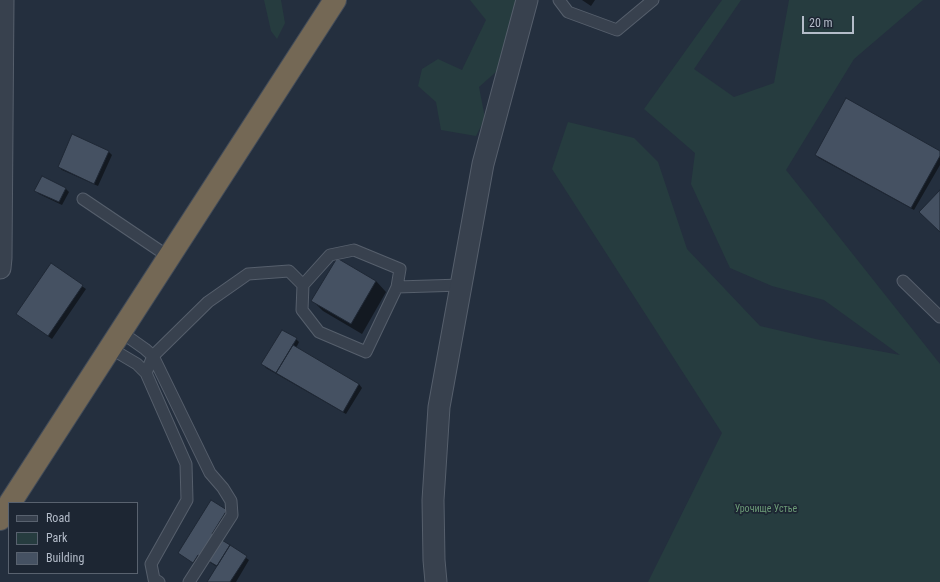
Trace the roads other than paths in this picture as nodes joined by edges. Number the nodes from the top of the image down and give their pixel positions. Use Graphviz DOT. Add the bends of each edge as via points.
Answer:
graph roads {
  1 [pos="3,0"];
  2 [pos="335,0"];
  3 [pos="527,0"];
  4 [pos="559,0"];
  5 [pos="652,0"];
  6 [pos="83,199"];
  7 [pos="169,257"];
  8 [pos="0,268"];
  9 [pos="903,281"];
  10 [pos="303,285"];
  11 [pos="462,285"];
  12 [pos="397,287"];
  13 [pos="940,317"];
  14 [pos="116,340"];
  15 [pos="153,356"];
  16 [pos="146,373"];
  17 [pos="11,502"];
  18 [pos="8,507"];
  19 [pos="0,519"];
  20 [pos="159,582"];
  21 [pos="189,582"];
  22 [pos="436,582"];
  1 -- 8 [label="street"];
  2 -- 7 [label="highway"];
  3 -- 11 [label="street" via="483,164"];
  4 -- 5 [label="lane" via="568,12 617,30"];
  6 -- 7 [label="lane"];
  7 -- 14 [label="highway"];
  9 -- 13 [label="lane"];
  10 -- 12 [label="lane" via="330,255 354,250 400,269"];
  10 -- 12 [label="lane" via="302,310 319,332 366,352"];
  10 -- 15 [label="lane" via="289,270 248,274 208,302"];
  11 -- 12 [label="lane"];
  11 -- 22 [label="street" via="440,407 433,500"];
  14 -- 15 [label="lane" via="145,349"];
  14 -- 16 [label="lane"];
  14 -- 17 [label="highway"];
  15 -- 16 [label="lane"];
  15 -- 21 [label="lane" via="210,473 231,501 232,515"];
  16 -- 20 [label="lane" via="186,464 187,500 151,564 154,579"];
  18 -- 19 [label="highway"];
}
